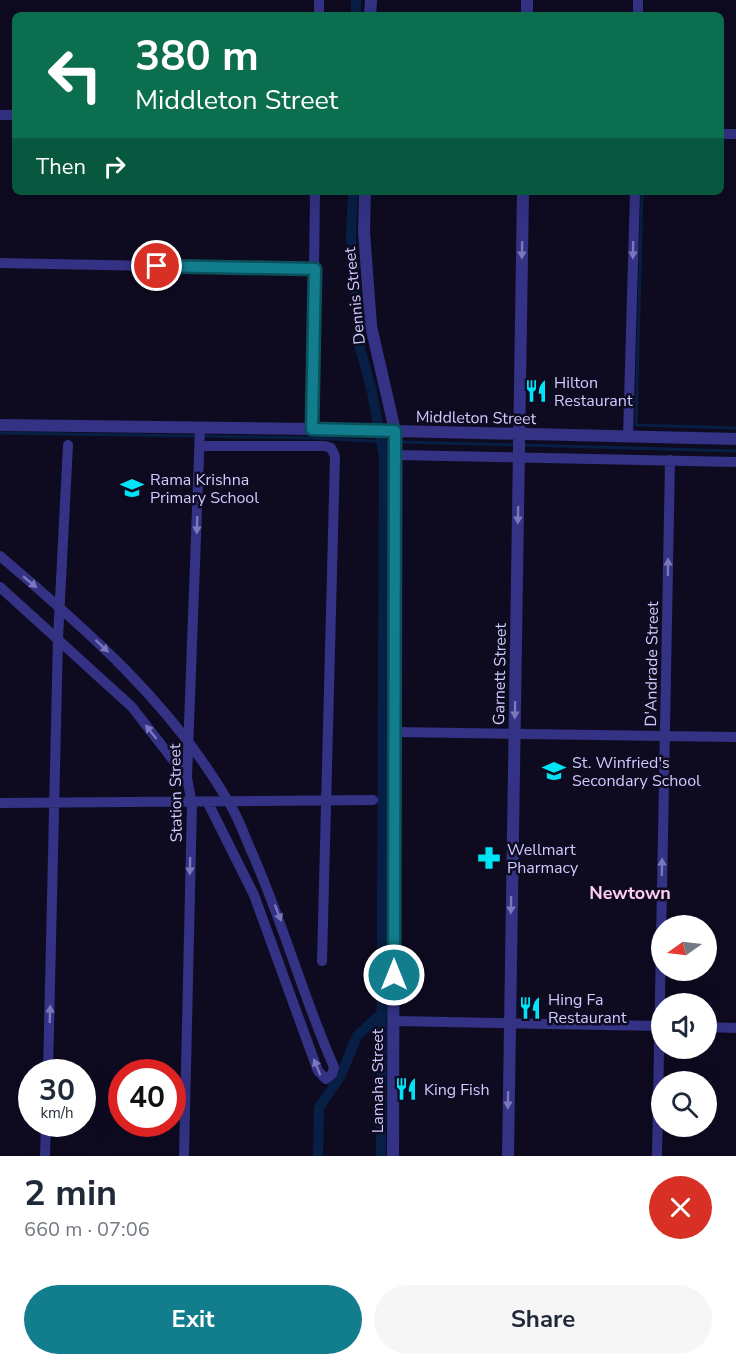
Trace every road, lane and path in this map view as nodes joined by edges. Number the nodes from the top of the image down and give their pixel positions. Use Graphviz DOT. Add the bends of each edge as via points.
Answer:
graph roads {
  1 [pos="315,195"];
  2 [pos="365,195"];
  3 [pos="523,195"];
  4 [pos="634,195"];
  5 [pos="0,263"];
  6 [pos="315,269"];
  7 [pos="0,425"];
  8 [pos="200,429"];
  9 [pos="312,429"];
  10 [pos="392,432"];
  11 [pos="519,434"];
  12 [pos="628,437"];
  13 [pos="736,439"];
  14 [pos="68,445"];
  15 [pos="200,446"];
  16 [pos="394,453"];
  17 [pos="518,456"];
  18 [pos="670,460"];
  19 [pos="736,462"];
  20 [pos="0,556"];
  21 [pos="0,587"];
  22 [pos="60,607"];
  23 [pos="58,638"];
  24 [pos="395,732"];
  25 [pos="514,732"];
  26 [pos="665,736"];
  27 [pos="736,737"];
  28 [pos="188,741"];
  29 [pos="187,778"];
  30 [pos="373,800"];
  31 [pos="324,801"];
  32 [pos="229,802"];
  33 [pos="0,803"];
  34 [pos="208,803"];
  35 [pos="56,804"];
  36 [pos="192,804"];
  37 [pos="269,889"];
  38 [pos="254,895"];
  39 [pos="322,961"];
  40 [pos="661,993"];
  41 [pos="394,1021"];
  42 [pos="510,1024"];
  43 [pos="651,1026"];
  44 [pos="717,1027"];
  45 [pos="736,1028"];
  46 [pos="48,1059"];
  47 [pos="659,1059"];
  48 [pos="46,1137"];
  49 [pos="45,1156"];
  50 [pos="184,1156"];
  51 [pos="393,1156"];
  52 [pos="508,1156"];
  53 [pos="657,1156"];
  1 -- 6 [label="street"];
  2 -- 10 [label="street, Dennis Street" via="371,326"];
  3 -- 11 [label="street, Garnett Street, one-way"];
  4 -- 12 [label="street, one-way"];
  5 -- 6 [label="street"];
  6 -- 9 [label="street"];
  7 -- 8 [label="street, Middleton Street"];
  8 -- 9 [label="street, Middleton Street"];
  8 -- 15 [label="street, Station Street"];
  9 -- 10 [label="street, Middleton Street"];
  10 -- 11 [label="street, Middleton Street"];
  10 -- 16 [label="street, Lamaha Street"];
  11 -- 12 [label="street, Middleton Street"];
  11 -- 17 [label="street, Garnett Street"];
  12 -- 13 [label="street, Middleton Street"];
  14 -- 22 [label="street"];
  15 -- 28 [label="street, Station Street, one-way"];
  15 -- 31 [label="street" via="325,446 335,456"];
  16 -- 17 [label="street"];
  16 -- 24 [label="street, Lamaha Street"];
  17 -- 18 [label="street"];
  17 -- 25 [label="street, Garnett Street, one-way"];
  18 -- 19 [label="street"];
  26 -- 18 [label="street, D'Andrade Street, one-way"];
  20 -- 22 [label="street, one-way"];
  21 -- 23 [label="street"];
  22 -- 23 [label="street"];
  22 -- 28 [label="street, one-way" via="126,669"];
  29 -- 23 [label="street, one-way" via="132,707"];
  23 -- 35 [label="street"];
  24 -- 25 [label="street"];
  24 -- 41 [label="street, Lamaha Street"];
  25 -- 26 [label="street"];
  25 -- 42 [label="street, Garnett Street, one-way"];
  26 -- 27 [label="street"];
  40 -- 26 [label="street, D'Andrade Street, one-way"];
  28 -- 29 [label="street, Station Street"];
  28 -- 32 [label="street"];
  29 -- 36 [label="street, Station Street"];
  30 -- 31 [label="street"];
  31 -- 32 [label="street"];
  31 -- 39 [label="street"];
  32 -- 34 [label="street"];
  32 -- 37 [label="street"];
  33 -- 35 [label="street"];
  34 -- 36 [label="street"];
  34 -- 38 [label="street"];
  35 -- 36 [label="street"];
  46 -- 35 [label="street, one-way"];
  36 -- 50 [label="street, Station Street, one-way"];
  37 -- 38 [label="street"];
  37 -- 38 [label="street, one-way" via="334,1067 326,1079 318,1071"];
  41 -- 42 [label="street"];
  41 -- 51 [label="street, Lamaha Street"];
  42 -- 43 [label="street"];
  42 -- 52 [label="street, Garnett Street, one-way"];
  44 -- 45 [label="street"];
  47 -- 53 [label="street, D'Andrade Street"];
  48 -- 49 [label="street"];
}
